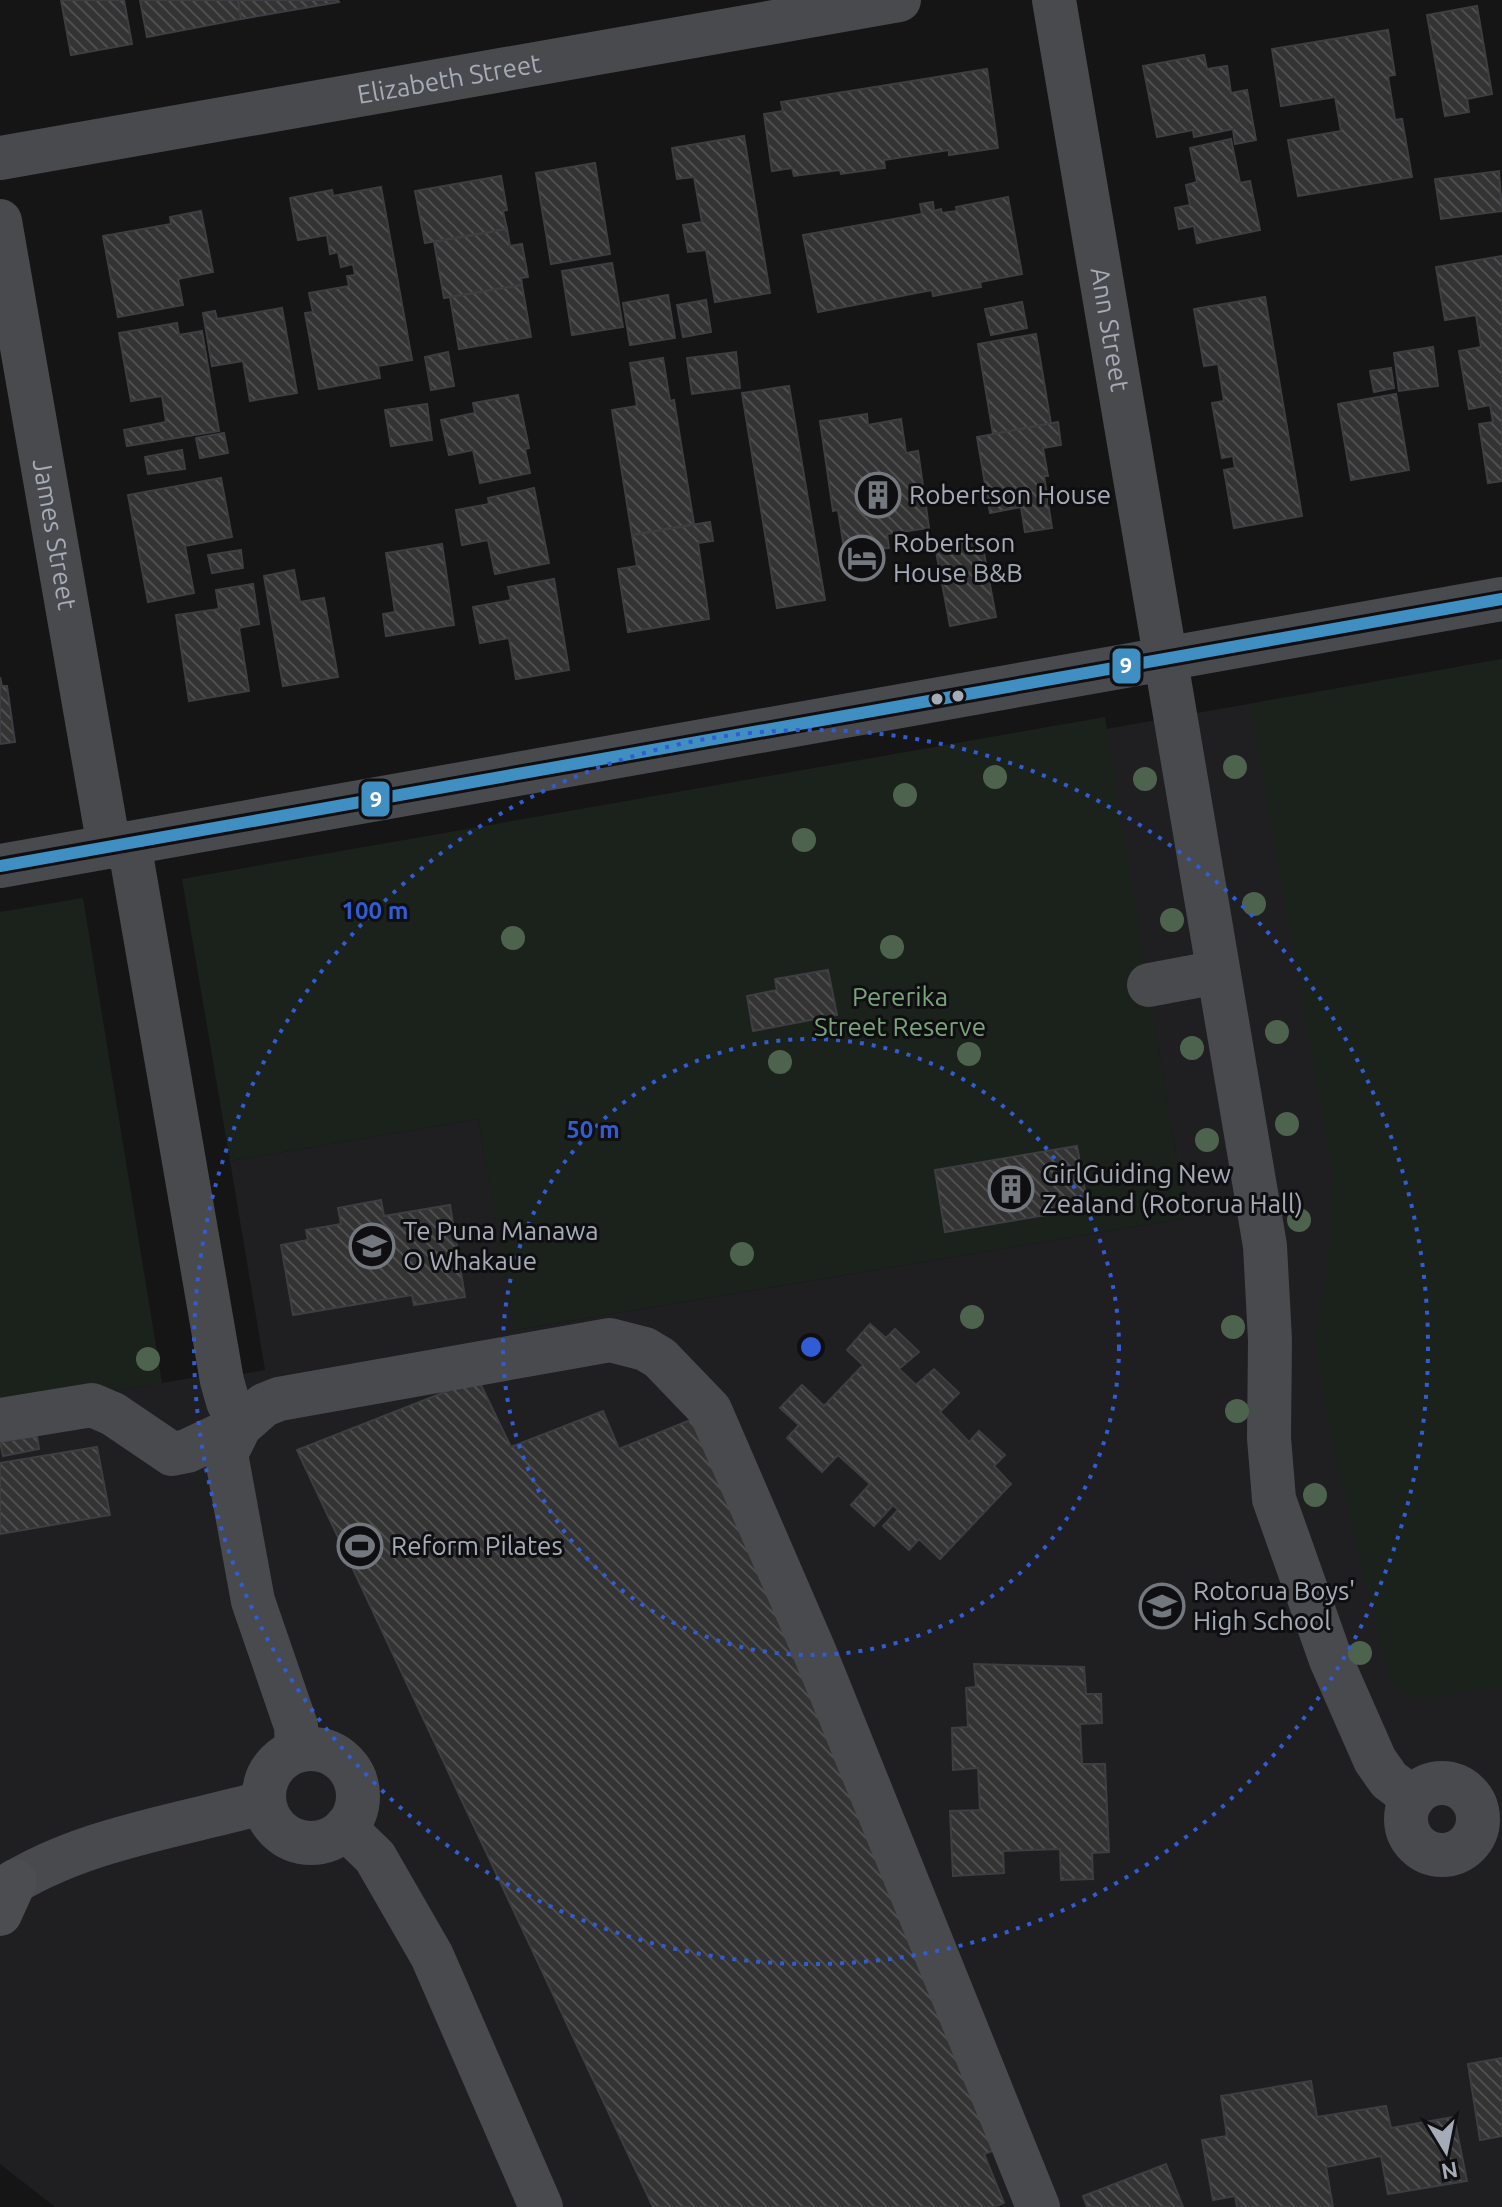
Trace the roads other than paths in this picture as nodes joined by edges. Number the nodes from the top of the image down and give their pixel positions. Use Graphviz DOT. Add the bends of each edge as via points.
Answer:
graph roads {
  1 [pos="899,0"];
  2 [pos="1054,0"];
  3 [pos="0,158"];
  4 [pos="0,221"];
  5 [pos="1502,599"];
  6 [pos="1166,658"];
  7 [pos="119,845"];
  8 [pos="0,866"];
  9 [pos="1218,972"];
  10 [pos="1149,985"];
  11 [pos="0,1420"];
  12 [pos="206,1448"];
  13 [pos="297,1751"];
  14 [pos="1488,1788"];
  15 [pos="1413,1798"];
  16 [pos="266,1810"];
  17 [pos="345,1828"];
  18 [pos="5,1895"];
  19 [pos="541,2207"];
  20 [pos="1038,2207"];
  1 -- 3 [label="street, Elizabeth Street"];
  2 -- 6 [label="street, Ann Street"];
  4 -- 7 [label="street, James Street"];
  5 -- 6 [label="street"];
  6 -- 7 [label="street"];
  6 -- 9 [label="street, Ann Street"];
  7 -- 8 [label="street"];
  7 -- 12 [label="street, James Street" via="228,1402"];
  9 -- 10 [label="street"];
  9 -- 15 [label="street, Ann Street" via="1265,1246 1274,1499 1331,1660 1375,1760 1389,1780"];
  11 -- 12 [label="street" via="92,1405"];
  12 -- 13 [label="street, James Street" via="296,1726"];
  12 -- 20 [label="street" via="279,1399 610,1340 645,1349 674,1369 710,1410 815,1653"];
  13 -- 16 [label="street" via="273,1768 266,1781"];
  13 -- 17 [label="street" via="328,1753 351,1772 358,1801"];
  14 -- 15 [label="street" via="1433,1784"];
  14 -- 15 [label="street" via="1469,1843 1449,1854 1415,1843 1409,1832"];
  16 -- 17 [label="street" via="273,1824 300,1842 316,1843"];
  16 -- 18 [label="street" via="250,1806 119,1839 60,1860"];
  17 -- 19 [label="street" via="375,1857 432,1956"];
}
